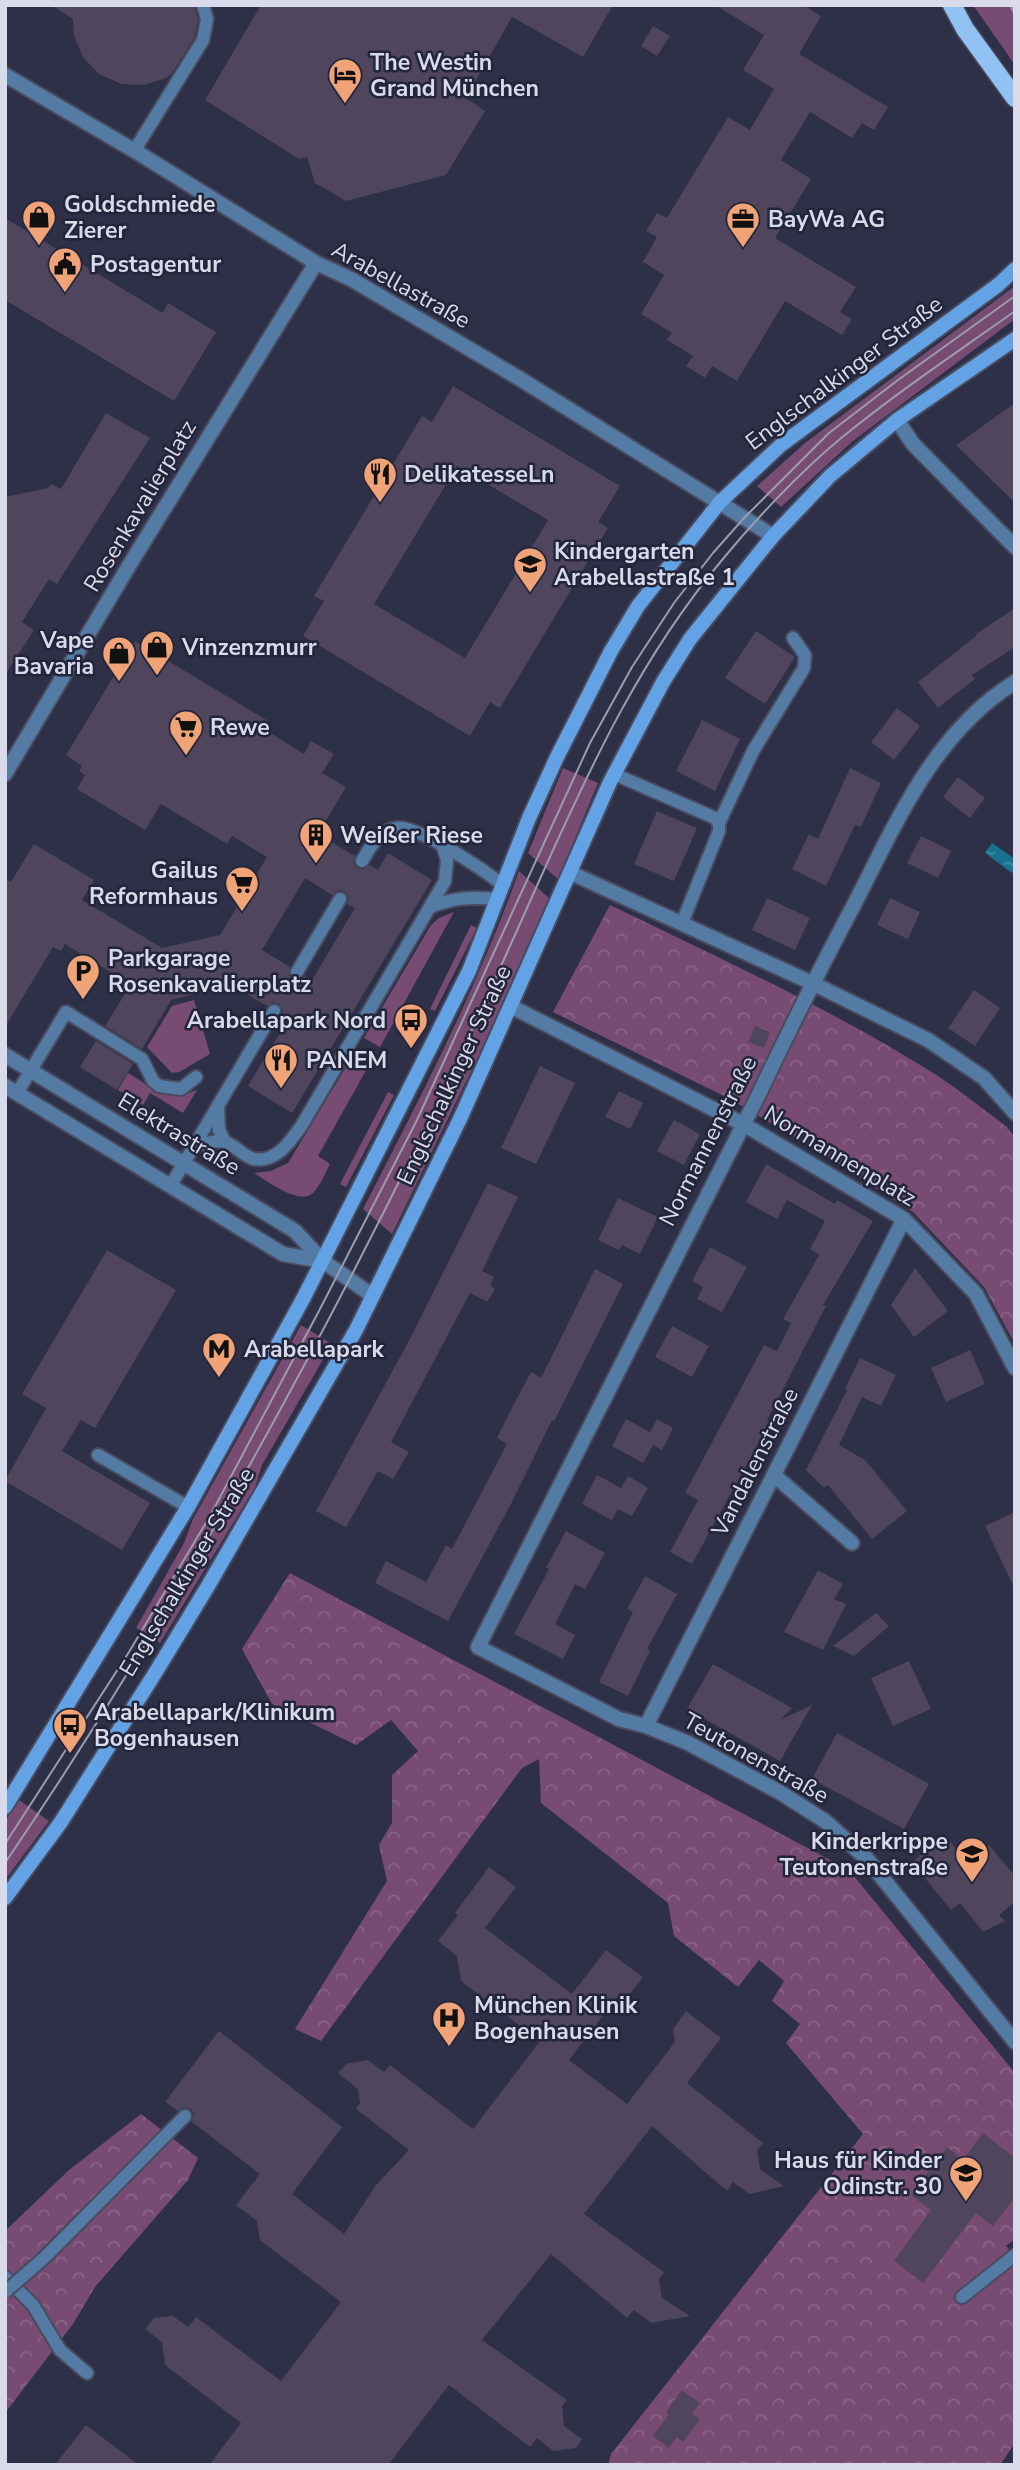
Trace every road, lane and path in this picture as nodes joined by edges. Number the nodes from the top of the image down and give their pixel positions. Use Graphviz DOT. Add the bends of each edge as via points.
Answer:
graph roads {
  1 [pos="203,5"];
  2 [pos="952,5"];
  3 [pos="5,75"];
  4 [pos="1015,98"];
  5 [pos="134,151"];
  6 [pos="316,263"];
  7 [pos="1015,269"];
  8 [pos="1015,339"];
  9 [pos="897,420"];
  10 [pos="720,502"];
  11 [pos="773,536"];
  12 [pos="1015,547"];
  13 [pos="793,638"];
  14 [pos="1015,682"];
  15 [pos="5,774"];
  16 [pos="614,774"];
  17 [pos="719,823"];
  18 [pos="443,847"];
  19 [pos="362,861"];
  20 [pos="571,873"];
  21 [pos="500,892"];
  22 [pos="340,899"];
  23 [pos="430,907"];
  24 [pos="682,923"];
  25 [pos="297,972"];
  26 [pos="812,983"];
  27 [pos="512,1007"];
  28 [pos="274,1010"];
  29 [pos="5,1055"];
  30 [pos="31,1070"];
  31 [pos="196,1077"];
  32 [pos="11,1089"];
  33 [pos="218,1106"];
  34 [pos="1015,1113"];
  35 [pos="743,1124"];
  36 [pos="225,1142"];
  37 [pos="193,1148"];
  38 [pos="184,1163"];
  39 [pos="172,1185"];
  40 [pos="904,1219"];
  41 [pos="323,1261"];
  42 [pos="373,1296"];
  43 [pos="1015,1368"];
  44 [pos="99,1455"];
  45 [pos="774,1475"];
  46 [pos="188,1507"];
  47 [pos="852,1543"];
  48 [pos="478,1647"];
  49 [pos="646,1726"];
  50 [pos="5,1807"];
  51 [pos="5,1898"];
  52 [pos="1015,2042"];
  53 [pos="185,2116"];
  54 [pos="1015,2255"];
  55 [pos="5,2277"];
  56 [pos="5,2292"];
  57 [pos="962,2297"];
  58 [pos="87,2373"];
  1 -- 5 [label="lane" via="207,19 203,40"];
  2 -- 4 [label="main road"];
  3 -- 5 [label="street, Arabellastraße"];
  5 -- 6 [label="street, Arabellastraße"];
  6 -- 10 [label="street, Arabellastraße" via="517,377"];
  6 -- 15 [label="street, Rosenkavalierplatz"];
  7 -- 10 [label="main road, Englschalkinger Straße" via="782,443"];
  8 -- 9 [label="main road, Englschalkinger Straße"];
  9 -- 11 [label="main road, Englschalkinger Straße" via="830,476"];
  9 -- 12 [label="street" via="913,444"];
  10 -- 11 [label="street, Arabellastraße"];
  10 -- 21 [label="main road, Englschalkinger Straße" via="638,606 611,651 556,757"];
  11 -- 16 [label="main road, Englschalkinger Straße" via="690,639"];
  13 -- 17 [label="lane" via="804,654 804,668 752,751"];
  14 -- 26 [label="street, Normannenstraße" via="963,723 938,753"];
  16 -- 17 [label="lane"];
  16 -- 20 [label="main road, Englschalkinger Straße"];
  17 -- 24 [label="lane"];
  18 -- 19 [label="lane" via="411,828 395,828 379,836"];
  18 -- 21 [label="lane" via="484,870"];
  18 -- 23 [label="lane" via="445,881"];
  20 -- 24 [label="street"];
  20 -- 27 [label="main road, Englschalkinger Straße"];
  21 -- 23 [label="lane" via="451,898"];
  21 -- 41 [label="main road, Englschalkinger Straße" via="469,971"];
  22 -- 25 [label="lane"];
  23 -- 36 [label="lane" via="288,1145 272,1157 254,1159"];
  24 -- 26 [label="street"];
  26 -- 34 [label="street" via="928,1040 984,1078"];
  26 -- 35 [label="street, Normannenstraße"];
  27 -- 35 [label="street, Normannenplatz"];
  27 -- 42 [label="main road, Englschalkinger Straße"];
  28 -- 33 [label="lane"];
  29 -- 30 [label="street, Elektrastraße"];
  30 -- 31 [label="lane" via="66,1012 142,1059 159,1086 181,1089"];
  30 -- 32 [label="lane"];
  30 -- 38 [label="street, Elektrastraße"];
  32 -- 39 [label="street, Elektrastraße"];
  33 -- 36 [label="lane" via="219,1130"];
  33 -- 37 [label="lane"];
  35 -- 40 [label="street, Normannenplatz"];
  35 -- 48 [label="street, Normannenstraße"];
  36 -- 37 [label="lane"];
  37 -- 38 [label="lane"];
  38 -- 39 [label="lane"];
  38 -- 41 [label="street, Elektrastraße" via="295,1231"];
  39 -- 41 [label="street, Elektrastraße" via="283,1254"];
  40 -- 43 [label="street, Normannenplatz" via="976,1294"];
  40 -- 45 [label="street, Vandalenstraße"];
  41 -- 42 [label="street, Elektrastraße"];
  41 -- 46 [label="main road, Englschalkinger Straße"];
  42 -- 51 [label="main road, Englschalkinger Straße" via="202,1597 61,1822"];
  44 -- 46 [label="lane"];
  45 -- 47 [label="street"];
  45 -- 49 [label="street, Vandalenstraße"];
  46 -- 50 [label="main road, Englschalkinger Straße"];
  48 -- 49 [label="street, Teutonenstraße" via="619,1719"];
  49 -- 52 [label="street, Teutonenstraße" via="688,1743 825,1821 867,1859"];
  53 -- 56 [label="lane, bridge"];
  54 -- 57 [label="lane"];
  55 -- 58 [label="lane" via="33,2305 60,2350"];
}
